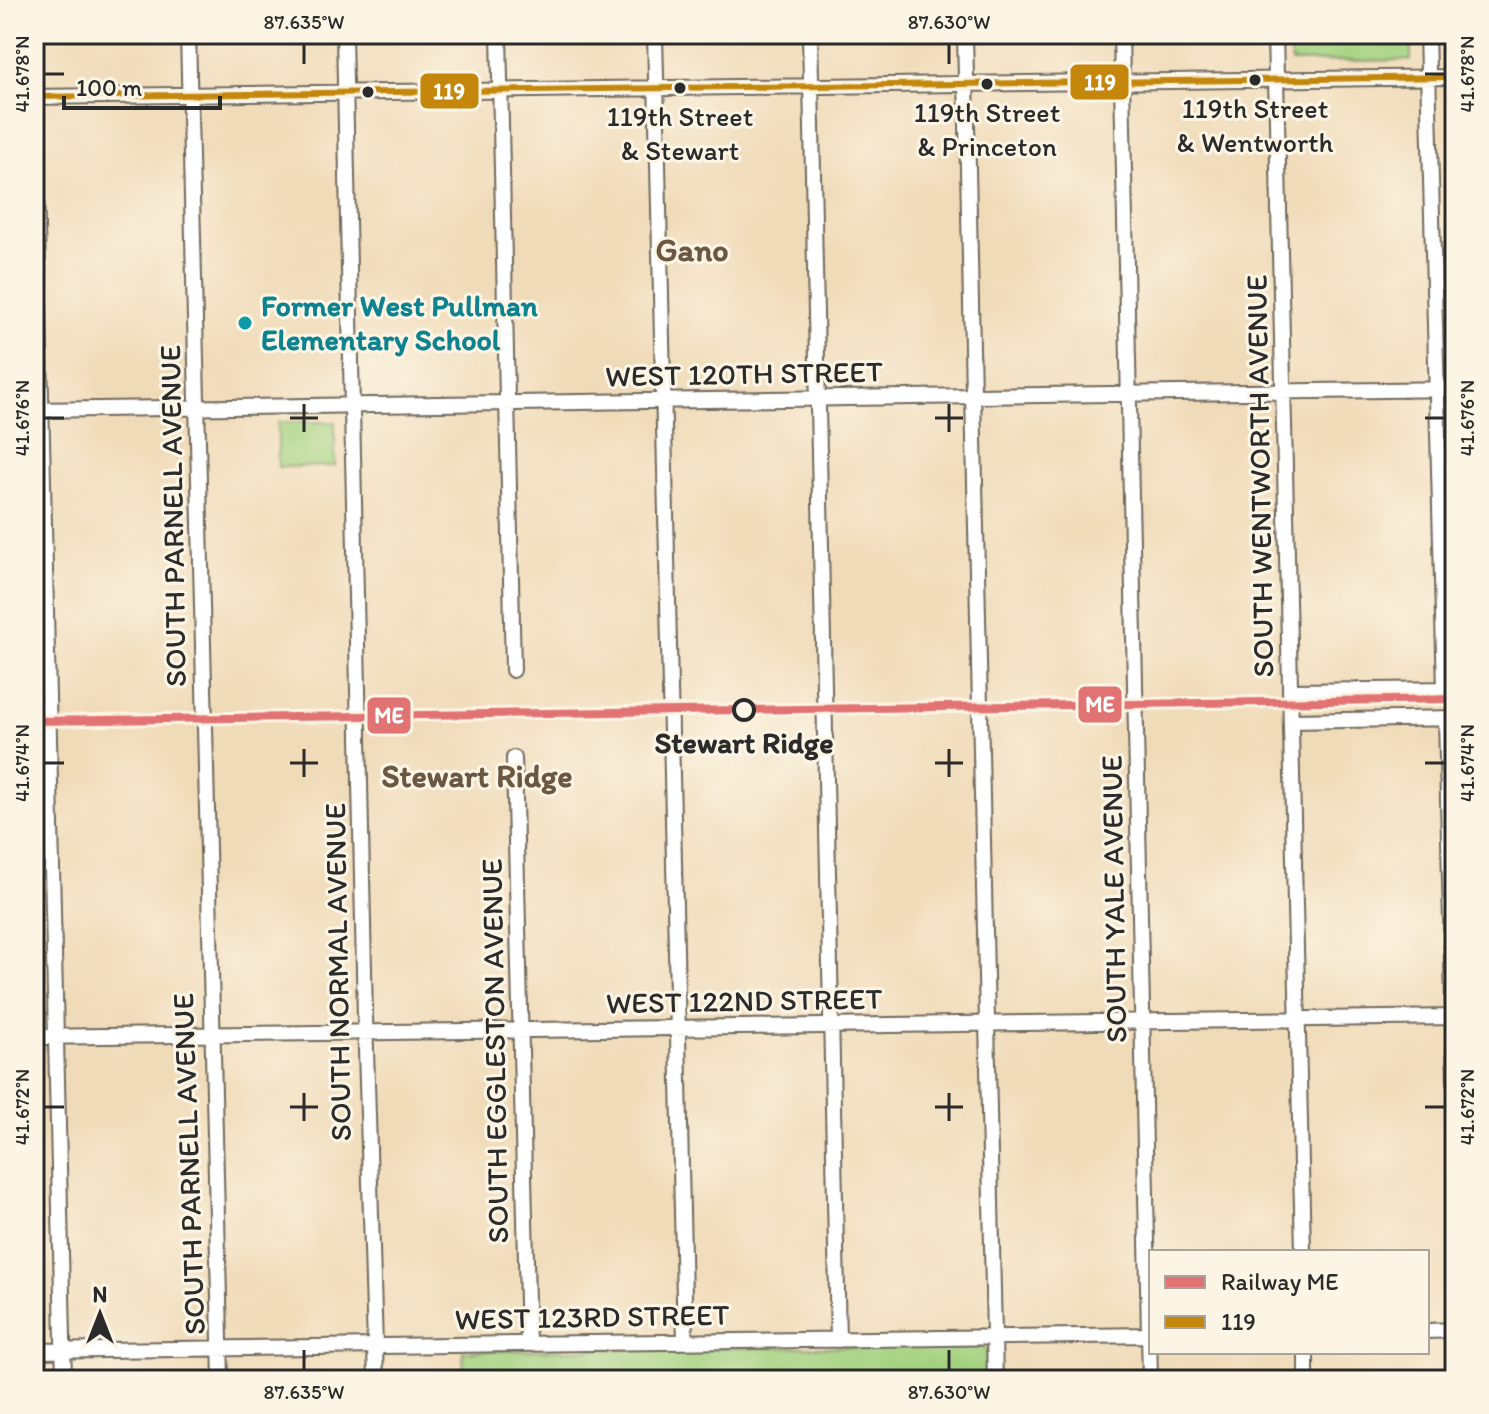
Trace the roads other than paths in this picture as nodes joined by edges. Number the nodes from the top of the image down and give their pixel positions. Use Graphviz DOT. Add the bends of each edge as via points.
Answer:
graph roads {
  1 [pos="188,34"];
  2 [pos="344,34"];
  3 [pos="499,34"];
  4 [pos="655,34"];
  5 [pos="810,34"];
  6 [pos="965,34"];
  7 [pos="1121,34"];
  8 [pos="1275,34"];
  9 [pos="1427,34"];
  10 [pos="1429,77"];
  11 [pos="1455,77"];
  12 [pos="1276,79"];
  13 [pos="1122,81"];
  14 [pos="967,83"];
  15 [pos="811,86"];
  16 [pos="656,88"];
  17 [pos="500,90"];
  18 [pos="345,93"];
  19 [pos="189,95"];
  20 [pos="34,98"];
  21 [pos="1455,389"];
  22 [pos="1437,390"];
  23 [pos="1284,392"];
  24 [pos="1129,394"];
  25 [pos="974,396"];
  26 [pos="818,399"];
  27 [pos="663,401"];
  28 [pos="507,403"];
  29 [pos="352,405"];
  30 [pos="197,408"];
  31 [pos="37,410"];
  32 [pos="513,670"];
  33 [pos="1450,689"];
  34 [pos="1291,691"];
  35 [pos="1450,718"];
  36 [pos="1291,721"];
  37 [pos="514,758"];
  38 [pos="1454,1017"];
  39 [pos="1298,1019"];
  40 [pos="1142,1022"];
  41 [pos="987,1024"];
  42 [pos="831,1026"];
  43 [pos="677,1028"];
  44 [pos="521,1030"];
  45 [pos="365,1032"];
  46 [pos="211,1035"];
  47 [pos="34,1037"];
  48 [pos="55,1037"];
  49 [pos="1455,1082"];
  50 [pos="1303,1250"];
  51 [pos="1149,1296"];
  52 [pos="1455,1330"];
  53 [pos="1429,1331"];
  54 [pos="1149,1335"];
  55 [pos="994,1337"];
  56 [pos="838,1340"];
  57 [pos="685,1342"];
  58 [pos="528,1344"];
  59 [pos="375,1346"];
  60 [pos="220,1348"];
  61 [pos="63,1350"];
  62 [pos="34,1351"];
  63 [pos="1150,1354"];
  64 [pos="1306,1354"];
  65 [pos="64,1380"];
  66 [pos="221,1380"];
  67 [pos="376,1380"];
  68 [pos="995,1380"];
  69 [pos="1150,1380"];
  70 [pos="1306,1380"];
  1 -- 19 [label="street, SOUTH PARNELL AVENUE"];
  2 -- 18 [label="street, SOUTH NORMAL AVENUE"];
  3 -- 17 [label="street"];
  4 -- 16 [label="street"];
  5 -- 15 [label="street"];
  6 -- 14 [label="street"];
  7 -- 13 [label="street, SOUTH YALE AVENUE"];
  8 -- 12 [label="street, SOUTH WENTWORTH AVENUE"];
  9 -- 10 [label="street"];
  10 -- 11 [label="street"];
  10 -- 12 [label="street"];
  10 -- 22 [label="street"];
  12 -- 13 [label="street"];
  12 -- 23 [label="street, SOUTH WENTWORTH AVENUE"];
  13 -- 14 [label="street"];
  13 -- 24 [label="street, SOUTH YALE AVENUE"];
  14 -- 15 [label="street"];
  14 -- 25 [label="street"];
  15 -- 16 [label="street"];
  15 -- 26 [label="street"];
  16 -- 17 [label="street"];
  16 -- 27 [label="street"];
  17 -- 18 [label="street"];
  17 -- 28 [label="street"];
  18 -- 19 [label="street"];
  18 -- 29 [label="street, SOUTH NORMAL AVENUE"];
  19 -- 20 [label="street"];
  19 -- 30 [label="street, SOUTH PARNELL AVENUE"];
  20 -- 31 [label="street"];
  21 -- 22 [label="street, WEST 120TH STREET"];
  22 -- 23 [label="street, WEST 120TH STREET"];
  22 -- 33 [label="street"];
  23 -- 24 [label="street, WEST 120TH STREET"];
  23 -- 34 [label="street, SOUTH WENTWORTH AVENUE"];
  24 -- 25 [label="street, WEST 120TH STREET"];
  24 -- 40 [label="street, SOUTH YALE AVENUE"];
  25 -- 26 [label="street, WEST 120TH STREET"];
  25 -- 41 [label="street"];
  26 -- 27 [label="street, WEST 120TH STREET"];
  26 -- 42 [label="street"];
  27 -- 28 [label="street, WEST 120TH STREET"];
  27 -- 43 [label="street"];
  28 -- 29 [label="street, WEST 120TH STREET"];
  28 -- 32 [label="street"];
  29 -- 30 [label="street, WEST 120TH STREET"];
  29 -- 45 [label="street, SOUTH NORMAL AVENUE"];
  30 -- 31 [label="street, WEST 120TH STREET"];
  30 -- 46 [label="street, SOUTH PARNELL AVENUE"];
  31 -- 48 [label="street"];
  33 -- 34 [label="street"];
  34 -- 36 [label="street, SOUTH WENTWORTH AVENUE"];
  35 -- 36 [label="street"];
  35 -- 38 [label="street"];
  36 -- 39 [label="street, SOUTH WENTWORTH AVENUE"];
  37 -- 44 [label="street, SOUTH EGGLESTON AVENUE"];
  38 -- 39 [label="street, WEST 122ND STREET"];
  38 -- 49 [label="street"];
  39 -- 40 [label="street, WEST 122ND STREET"];
  39 -- 50 [label="street, SOUTH WENTWORTH AVENUE"];
  40 -- 41 [label="street, WEST 122ND STREET"];
  40 -- 51 [label="street, SOUTH YALE AVENUE"];
  41 -- 42 [label="street, WEST 122ND STREET"];
  41 -- 55 [label="street"];
  42 -- 43 [label="street, WEST 122ND STREET"];
  42 -- 56 [label="street"];
  43 -- 44 [label="street, WEST 122ND STREET"];
  43 -- 57 [label="street"];
  44 -- 45 [label="street, WEST 122ND STREET"];
  44 -- 58 [label="street, SOUTH EGGLESTON AVENUE"];
  45 -- 46 [label="street, WEST 122ND STREET"];
  45 -- 59 [label="street, SOUTH NORMAL AVENUE"];
  46 -- 48 [label="street, WEST 122ND STREET"];
  46 -- 60 [label="street, SOUTH PARNELL AVENUE"];
  47 -- 48 [label="street, WEST 122ND STREET"];
  48 -- 61 [label="street"];
  52 -- 53 [label="street"];
  54 -- 55 [label="street, WEST 123RD STREET"];
  55 -- 56 [label="street, WEST 123RD STREET"];
  55 -- 68 [label="street"];
  56 -- 57 [label="street, WEST 123RD STREET"];
  57 -- 58 [label="street, WEST 123RD STREET"];
  58 -- 59 [label="street, WEST 123RD STREET"];
  59 -- 60 [label="street, WEST 123RD STREET"];
  59 -- 67 [label="street, SOUTH NORMAL AVENUE"];
  60 -- 61 [label="street, WEST 123RD STREET"];
  60 -- 66 [label="street, SOUTH PARNELL AVENUE"];
  61 -- 62 [label="street, WEST 123RD STREET"];
  61 -- 65 [label="street"];
  63 -- 69 [label="street, SOUTH YALE AVENUE"];
  64 -- 70 [label="street"];
}
